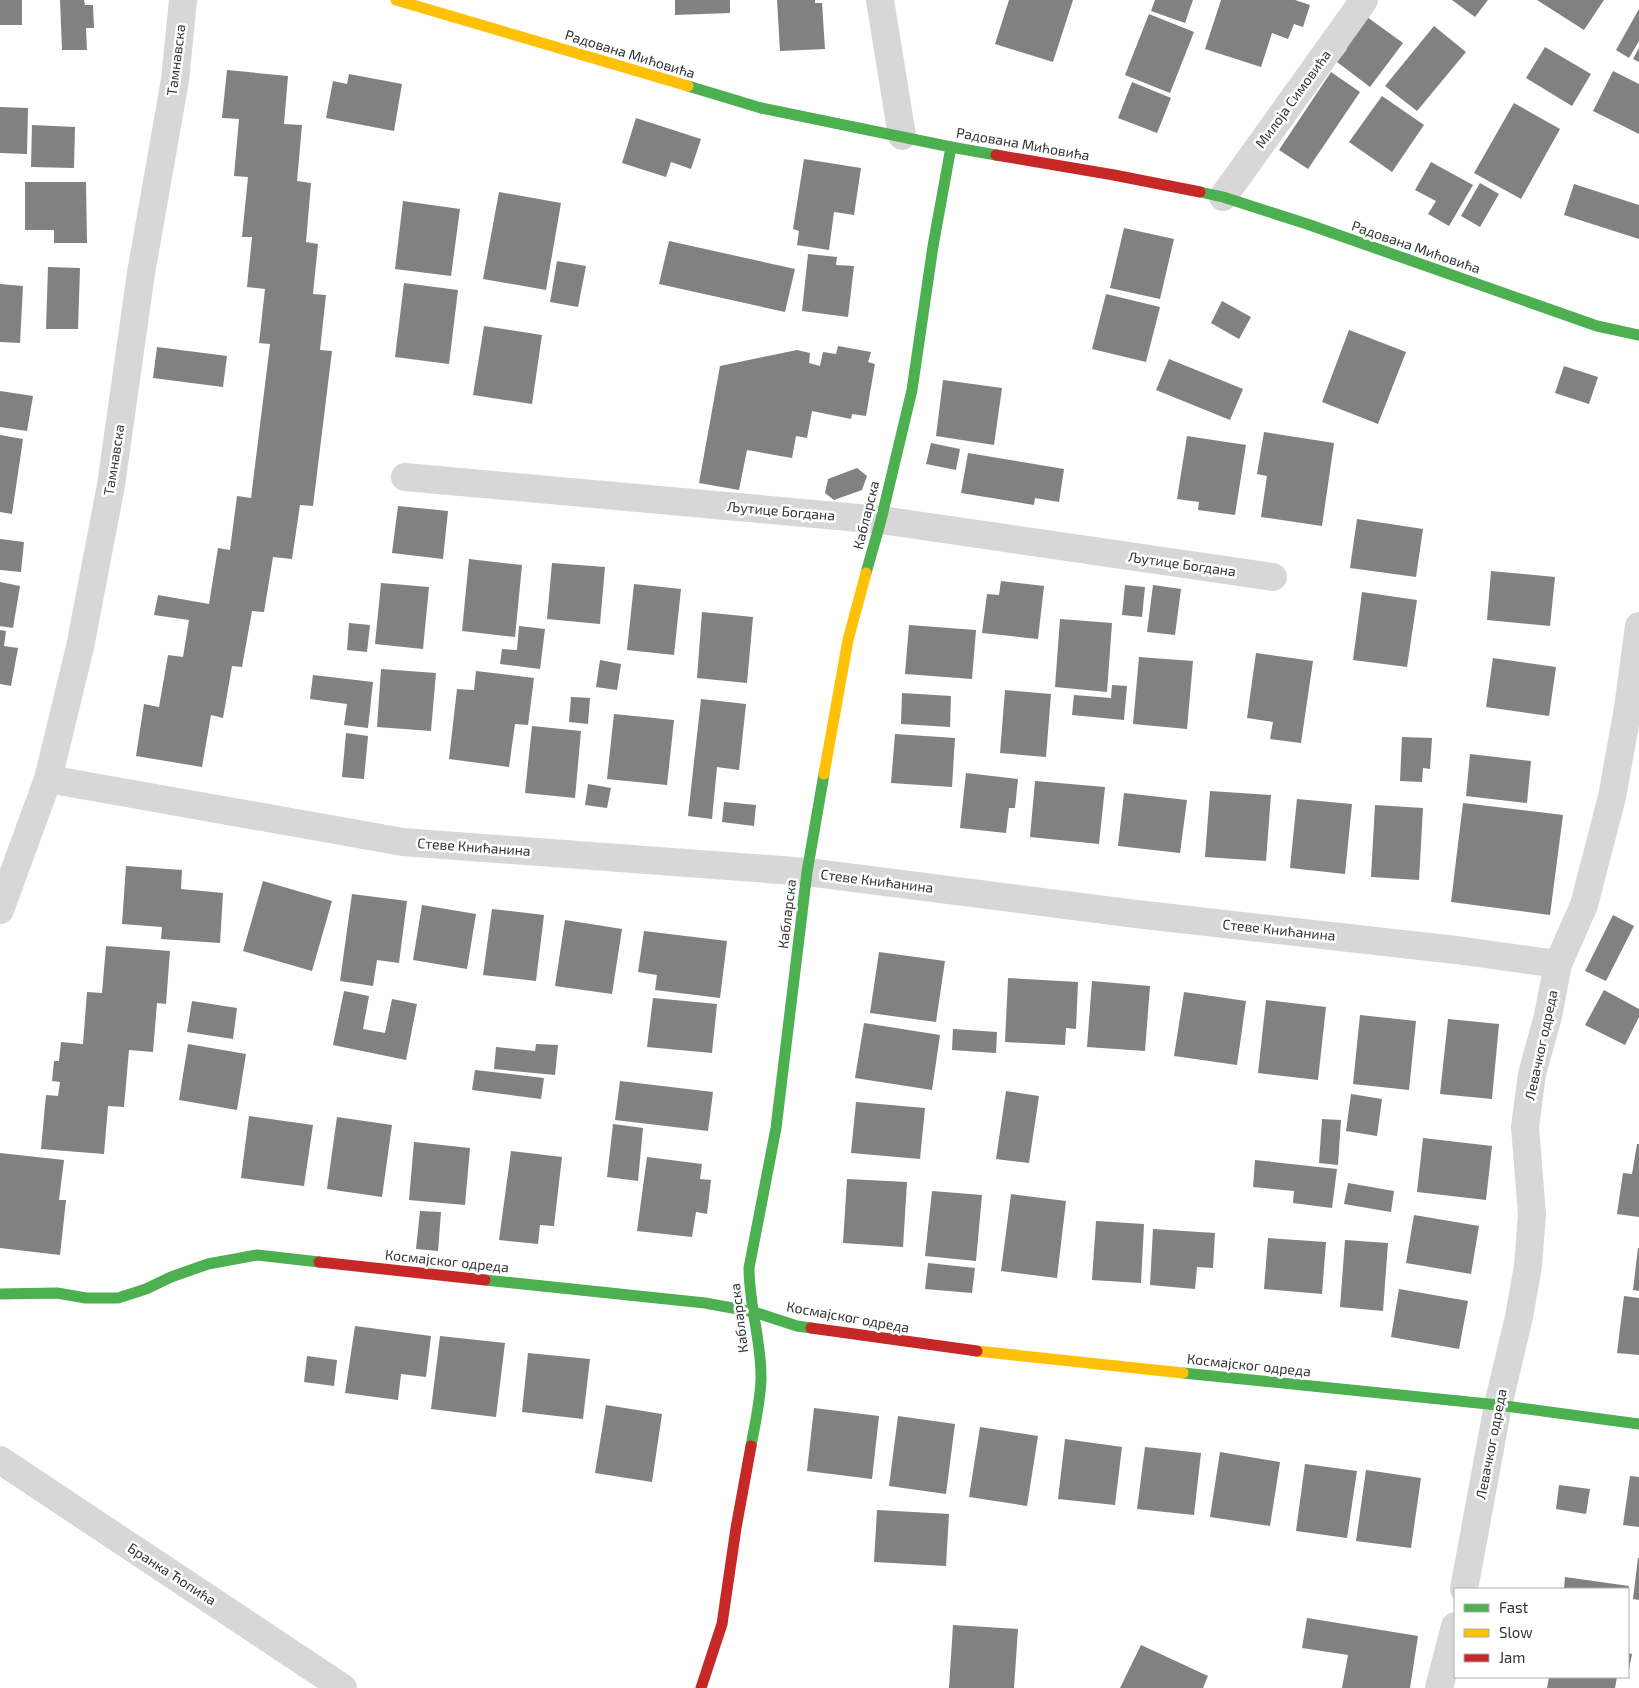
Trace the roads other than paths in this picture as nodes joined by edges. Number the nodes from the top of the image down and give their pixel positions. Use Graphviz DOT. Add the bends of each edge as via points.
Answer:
graph roads {
  1 [pos="183,0"];
  2 [pos="396,0"];
  3 [pos="880,0"];
  4 [pos="1364,0"];
  5 [pos="902,136"];
  6 [pos="951,147"];
  7 [pos="1223,197"];
  8 [pos="1639,335"];
  9 [pos="405,477"];
  10 [pos="881,520"];
  11 [pos="1273,577"];
  12 [pos="1639,626"];
  13 [pos="48,779"];
  14 [pos="807,872"];
  15 [pos="0,910"];
  16 [pos="1558,964"];
  17 [pos="0,1294"];
  18 [pos="754,1312"];
  19 [pos="1498,1405"];
  20 [pos="1639,1424"];
  21 [pos="0,1460"];
  22 [pos="1464,1588"];
  23 [pos="1454,1630"];
  24 [pos="343,1688"];
  25 [pos="701,1688"];
  26 [pos="1439,1688"];
  1 -- 13 [label="street, Тамнавска" via="175,80 141,273 111,485 80,647"];
  2 -- 5 [label="street, Радована Мићовића" via="760,108"];
  3 -- 5 [label="street"];
  4 -- 7 [label="street, Милоја Симовића"];
  5 -- 6 [label="street, Радована Мићовића"];
  6 -- 7 [label="street, Радована Мићовића"];
  6 -- 10 [label="street, Кабларска" via="932,246 912,390"];
  7 -- 8 [label="street, Радована Мићовића" via="1597,326"];
  9 -- 10 [label="street, Љутице Богдана"];
  10 -- 11 [label="street, Љутице Богдана"];
  10 -- 14 [label="street, Кабларска" via="848,640"];
  12 -- 16 [label="street, Левачког одреда" via="1612,798 1584,905"];
  13 -- 14 [label="street, Стеве Книћанина" via="403,842"];
  13 -- 15 [label="street, Тамнавска"];
  14 -- 16 [label="street, Стеве Книћанина"];
  14 -- 18 [label="street, Кабларска" via="776,1128 749,1268"];
  16 -- 19 [label="street, Левачког одреда" via="1532,1074 1525,1127 1532,1214 1528,1266"];
  17 -- 18 [label="street, Космајског одреда" via="57,1293 86,1298 118,1298 208,1264 257,1255 706,1302"];
  18 -- 19 [label="street, Космајског одреда" via="797,1326 989,1353"];
  18 -- 25 [label="street, Кабларска" via="761,1379 759,1404 722,1624"];
  19 -- 20 [label="street, Космајског одреда"];
  19 -- 22 [label="street, Левачког одреда"];
  21 -- 24 [label="street, Бранка Ћопића"];
  23 -- 26 [label="street"];
}
